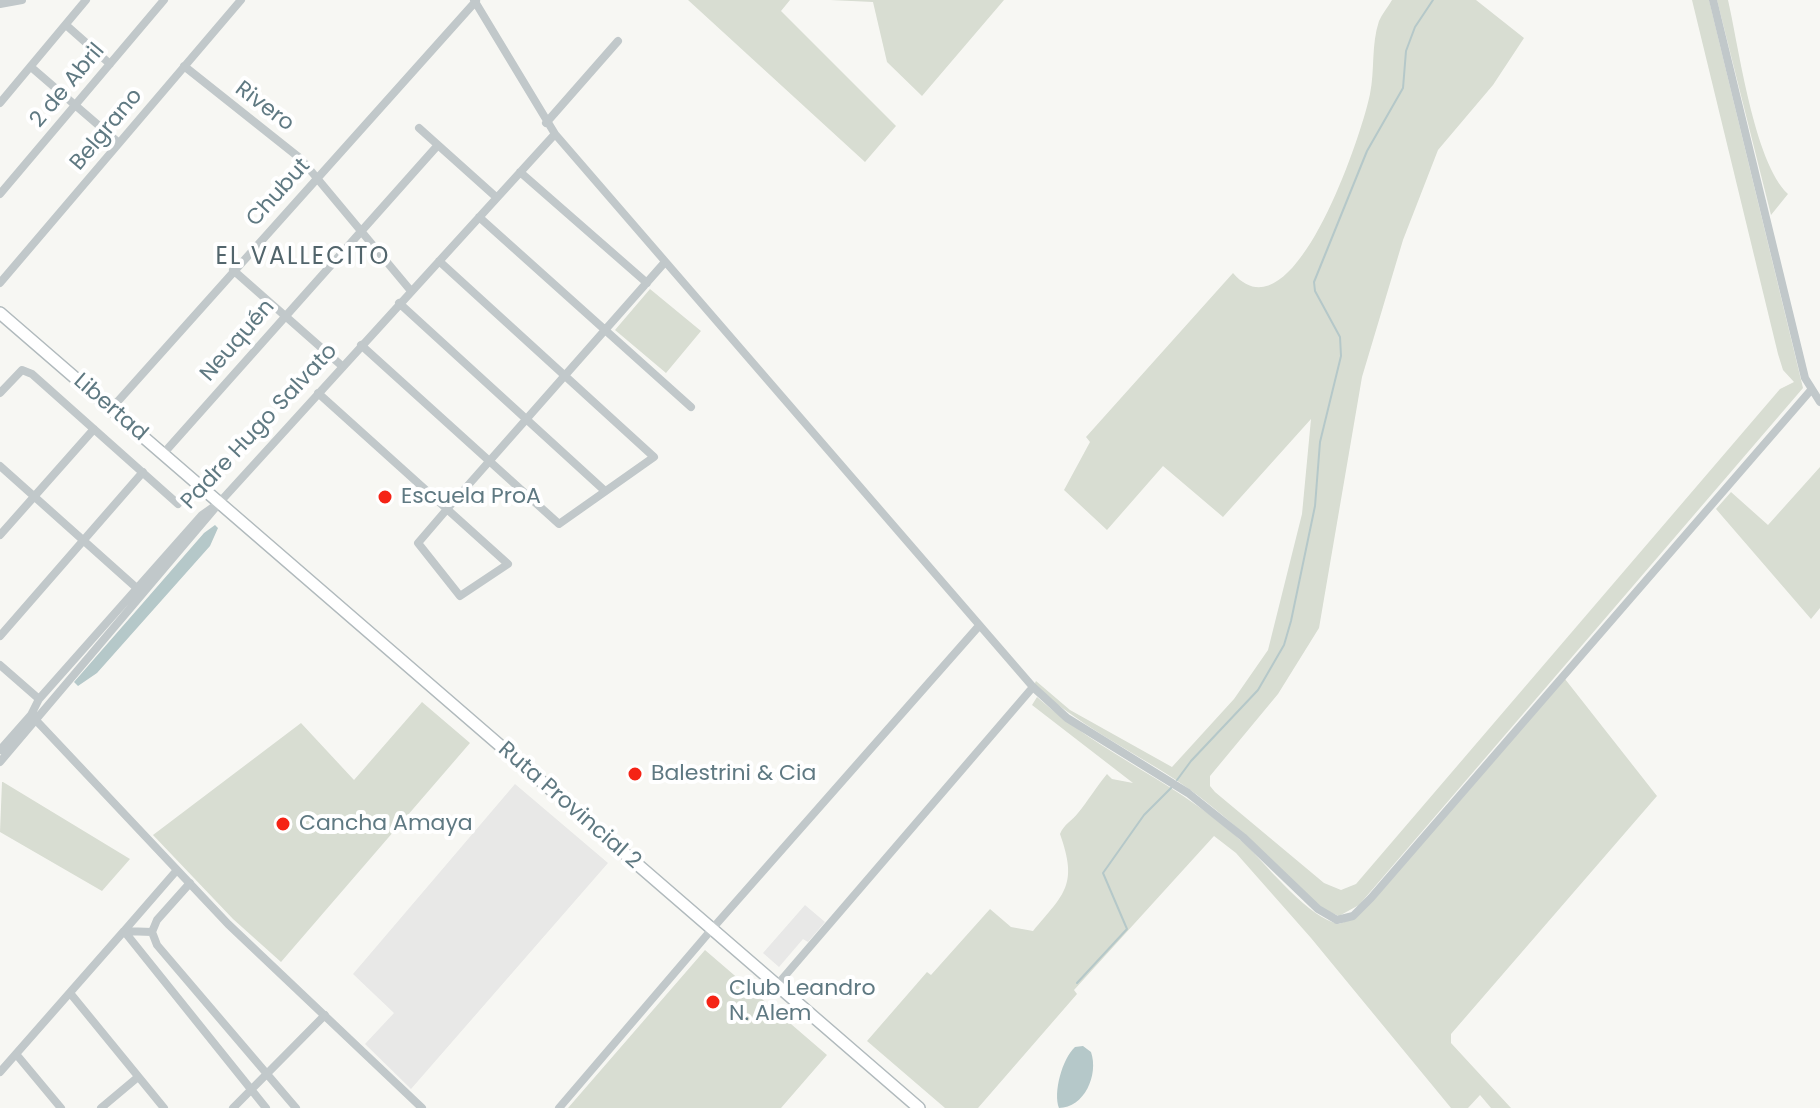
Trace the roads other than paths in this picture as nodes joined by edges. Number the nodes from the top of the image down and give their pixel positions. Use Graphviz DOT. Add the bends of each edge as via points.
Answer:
graph roads {
  1 [pos="22,0"];
  2 [pos="86,0"];
  3 [pos="164,0"];
  4 [pos="241,0"];
  5 [pos="1713,0"];
  6 [pos="475,1"];
  7 [pos="0,4"];
  8 [pos="66,25"];
  9 [pos="618,41"];
  10 [pos="110,64"];
  11 [pos="184,66"];
  12 [pos="31,67"];
  13 [pos="0,103"];
  14 [pos="75,106"];
  15 [pos="546,123"];
  16 [pos="419,128"];
  17 [pos="555,134"];
  18 [pos="119,143"];
  19 [pos="438,145"];
  20 [pos="520,172"];
  21 [pos="318,177"];
  22 [pos="0,194"];
  23 [pos="496,197"];
  24 [pos="479,217"];
  25 [pos="360,229"];
  26 [pos="439,261"];
  27 [pos="665,262"];
  28 [pos="233,270"];
  29 [pos="0,283"];
  30 [pos="647,283"];
  31 [pos="411,291"];
  32 [pos="399,303"];
  33 [pos="0,313"];
  34 [pos="285,315"];
  35 [pos="605,330"];
  36 [pos="361,345"];
  37 [pos="342,366"];
  38 [pos="564,377"];
  39 [pos="1811,390"];
  40 [pos="0,393"];
  41 [pos="318,393"];
  42 [pos="1820,402"];
  43 [pos="691,407"];
  44 [pos="111,409"];
  45 [pos="526,420"];
  46 [pos="94,429"];
  47 [pos="163,454"];
  48 [pos="490,461"];
  49 [pos="0,466"];
  50 [pos="143,472"];
  51 [pos="605,491"];
  52 [pos="34,497"];
  53 [pos="219,503"];
  54 [pos="178,504"];
  55 [pos="448,508"];
  56 [pos="0,535"];
  57 [pos="83,541"];
  58 [pos="140,591"];
  59 [pos="978,627"];
  60 [pos="0,636"];
  61 [pos="0,665"];
  62 [pos="1033,687"];
  63 [pos="39,699"];
  64 [pos="34,717"];
  65 [pos="0,750"];
  66 [pos="0,762"];
  67 [pos="177,870"];
  68 [pos="190,883"];
  69 [pos="712,929"];
  70 [pos="124,931"];
  71 [pos="152,932"];
  72 [pos="777,985"];
  73 [pos="70,993"];
  74 [pos="325,1015"];
  75 [pos="16,1054"];
  76 [pos="0,1072"];
  77 [pos="267,1076"];
  78 [pos="138,1077"];
  79 [pos="253,1091"];
  80 [pos="61,1108"];
  81 [pos="101,1108"];
  82 [pos="164,1108"];
  83 [pos="233,1108"];
  84 [pos="266,1108"];
  85 [pos="296,1108"];
  86 [pos="422,1108"];
  87 [pos="559,1108"];
  88 [pos="919,1108"];
  1 -- 7 [label="street"];
  2 -- 8 [label="street"];
  3 -- 10 [label="street, 2 de Abril"];
  4 -- 11 [label="street, Belgrano"];
  5 -- 39 [label="street"];
  6 -- 15 [label="street"];
  6 -- 21 [label="street, Chubut"];
  8 -- 10 [label="street"];
  8 -- 12 [label="street"];
  9 -- 15 [label="street"];
  10 -- 14 [label="street, 2 de Abril"];
  11 -- 18 [label="street, Belgrano"];
  11 -- 21 [label="street, Rivero"];
  12 -- 13 [label="street"];
  12 -- 14 [label="street"];
  14 -- 18 [label="street"];
  14 -- 22 [label="street, 2 de Abril"];
  15 -- 17 [label="street"];
  16 -- 19 [label="street"];
  17 -- 20 [label="street, Padre Hugo Salvato"];
  17 -- 27 [label="street"];
  18 -- 29 [label="street, Belgrano"];
  19 -- 23 [label="street"];
  19 -- 25 [label="street, Neuquén"];
  20 -- 23 [label="street, Padre Hugo Salvato"];
  20 -- 30 [label="street"];
  21 -- 25 [label="street, Rivero"];
  21 -- 28 [label="street, Chubut"];
  23 -- 24 [label="street, Padre Hugo Salvato"];
  24 -- 26 [label="street, Padre Hugo Salvato"];
  24 -- 35 [label="street"];
  25 -- 31 [label="street, Rivero"];
  25 -- 34 [label="street, Neuquén"];
  26 -- 31 [label="street, Padre Hugo Salvato"];
  26 -- 38 [label="street"];
  27 -- 30 [label="street"];
  27 -- 59 [label="street"];
  28 -- 34 [label="street"];
  28 -- 44 [label="street, Chubut"];
  30 -- 35 [label="street"];
  31 -- 32 [label="street, Padre Hugo Salvato"];
  32 -- 36 [label="street, Padre Hugo Salvato"];
  32 -- 45 [label="street"];
  33 -- 44 [label="main road, Libertad"];
  34 -- 37 [label="street"];
  34 -- 47 [label="street, Neuquén"];
  35 -- 38 [label="street"];
  35 -- 43 [label="street"];
  36 -- 37 [label="street, Padre Hugo Salvato"];
  36 -- 48 [label="street"];
  37 -- 41 [label="street, Padre Hugo Salvato"];
  38 -- 45 [label="street"];
  38 -- 51 [label="street" via="654,457"];
  39 -- 42 [label="street"];
  39 -- 62 [label="street" via="1371,898 1346,919 1327,916 1188,793 1067,718"];
  40 -- 46 [label="street" via="22,370"];
  41 -- 53 [label="street, Padre Hugo Salvato"];
  41 -- 55 [label="street"];
  44 -- 47 [label="main road, Libertad"];
  45 -- 48 [label="street"];
  45 -- 51 [label="street"];
  46 -- 50 [label="street"];
  46 -- 52 [label="street"];
  47 -- 53 [label="main road, Libertad"];
  48 -- 51 [label="street" via="559,524"];
  48 -- 55 [label="street"];
  49 -- 52 [label="street"];
  50 -- 54 [label="street"];
  50 -- 57 [label="street"];
  52 -- 56 [label="street"];
  52 -- 57 [label="street"];
  53 -- 58 [label="street, Padre Hugo Salvato"];
  53 -- 58 [label="street, Padre Hugo Salvato" via="202,515"];
  53 -- 69 [label="main road, Ruta Provincial 2"];
  55 -- 55 [label="street" via="508,564 460,596 418,543"];
  57 -- 58 [label="street"];
  57 -- 60 [label="street"];
  58 -- 63 [label="street, Padre Hugo Salvato"];
  58 -- 64 [label="street, Padre Hugo Salvato"];
  59 -- 62 [label="street"];
  59 -- 69 [label="street"];
  61 -- 63 [label="street"];
  62 -- 72 [label="street"];
  63 -- 64 [label="street, Padre Hugo Salvato"];
  64 -- 65 [label="street, Padre Hugo Salvato"];
  64 -- 66 [label="street, Padre Hugo Salvato"];
  64 -- 67 [label="street"];
  67 -- 68 [label="street"];
  67 -- 70 [label="street"];
  68 -- 71 [label="street"];
  68 -- 74 [label="street"];
  69 -- 72 [label="main road, Ruta Provincial 2"];
  69 -- 87 [label="street"];
  70 -- 71 [label="street"];
  70 -- 73 [label="street"];
  70 -- 79 [label="street"];
  71 -- 77 [label="street" via="157,945"];
  72 -- 88 [label="main road, Ruta Provincial 2"];
  73 -- 75 [label="street"];
  73 -- 78 [label="street"];
  74 -- 77 [label="street"];
  74 -- 86 [label="street"];
  75 -- 76 [label="street"];
  75 -- 80 [label="street"];
  77 -- 79 [label="street"];
  77 -- 85 [label="street"];
  78 -- 81 [label="street"];
  78 -- 82 [label="street"];
  79 -- 83 [label="street"];
  79 -- 84 [label="street"];
}
